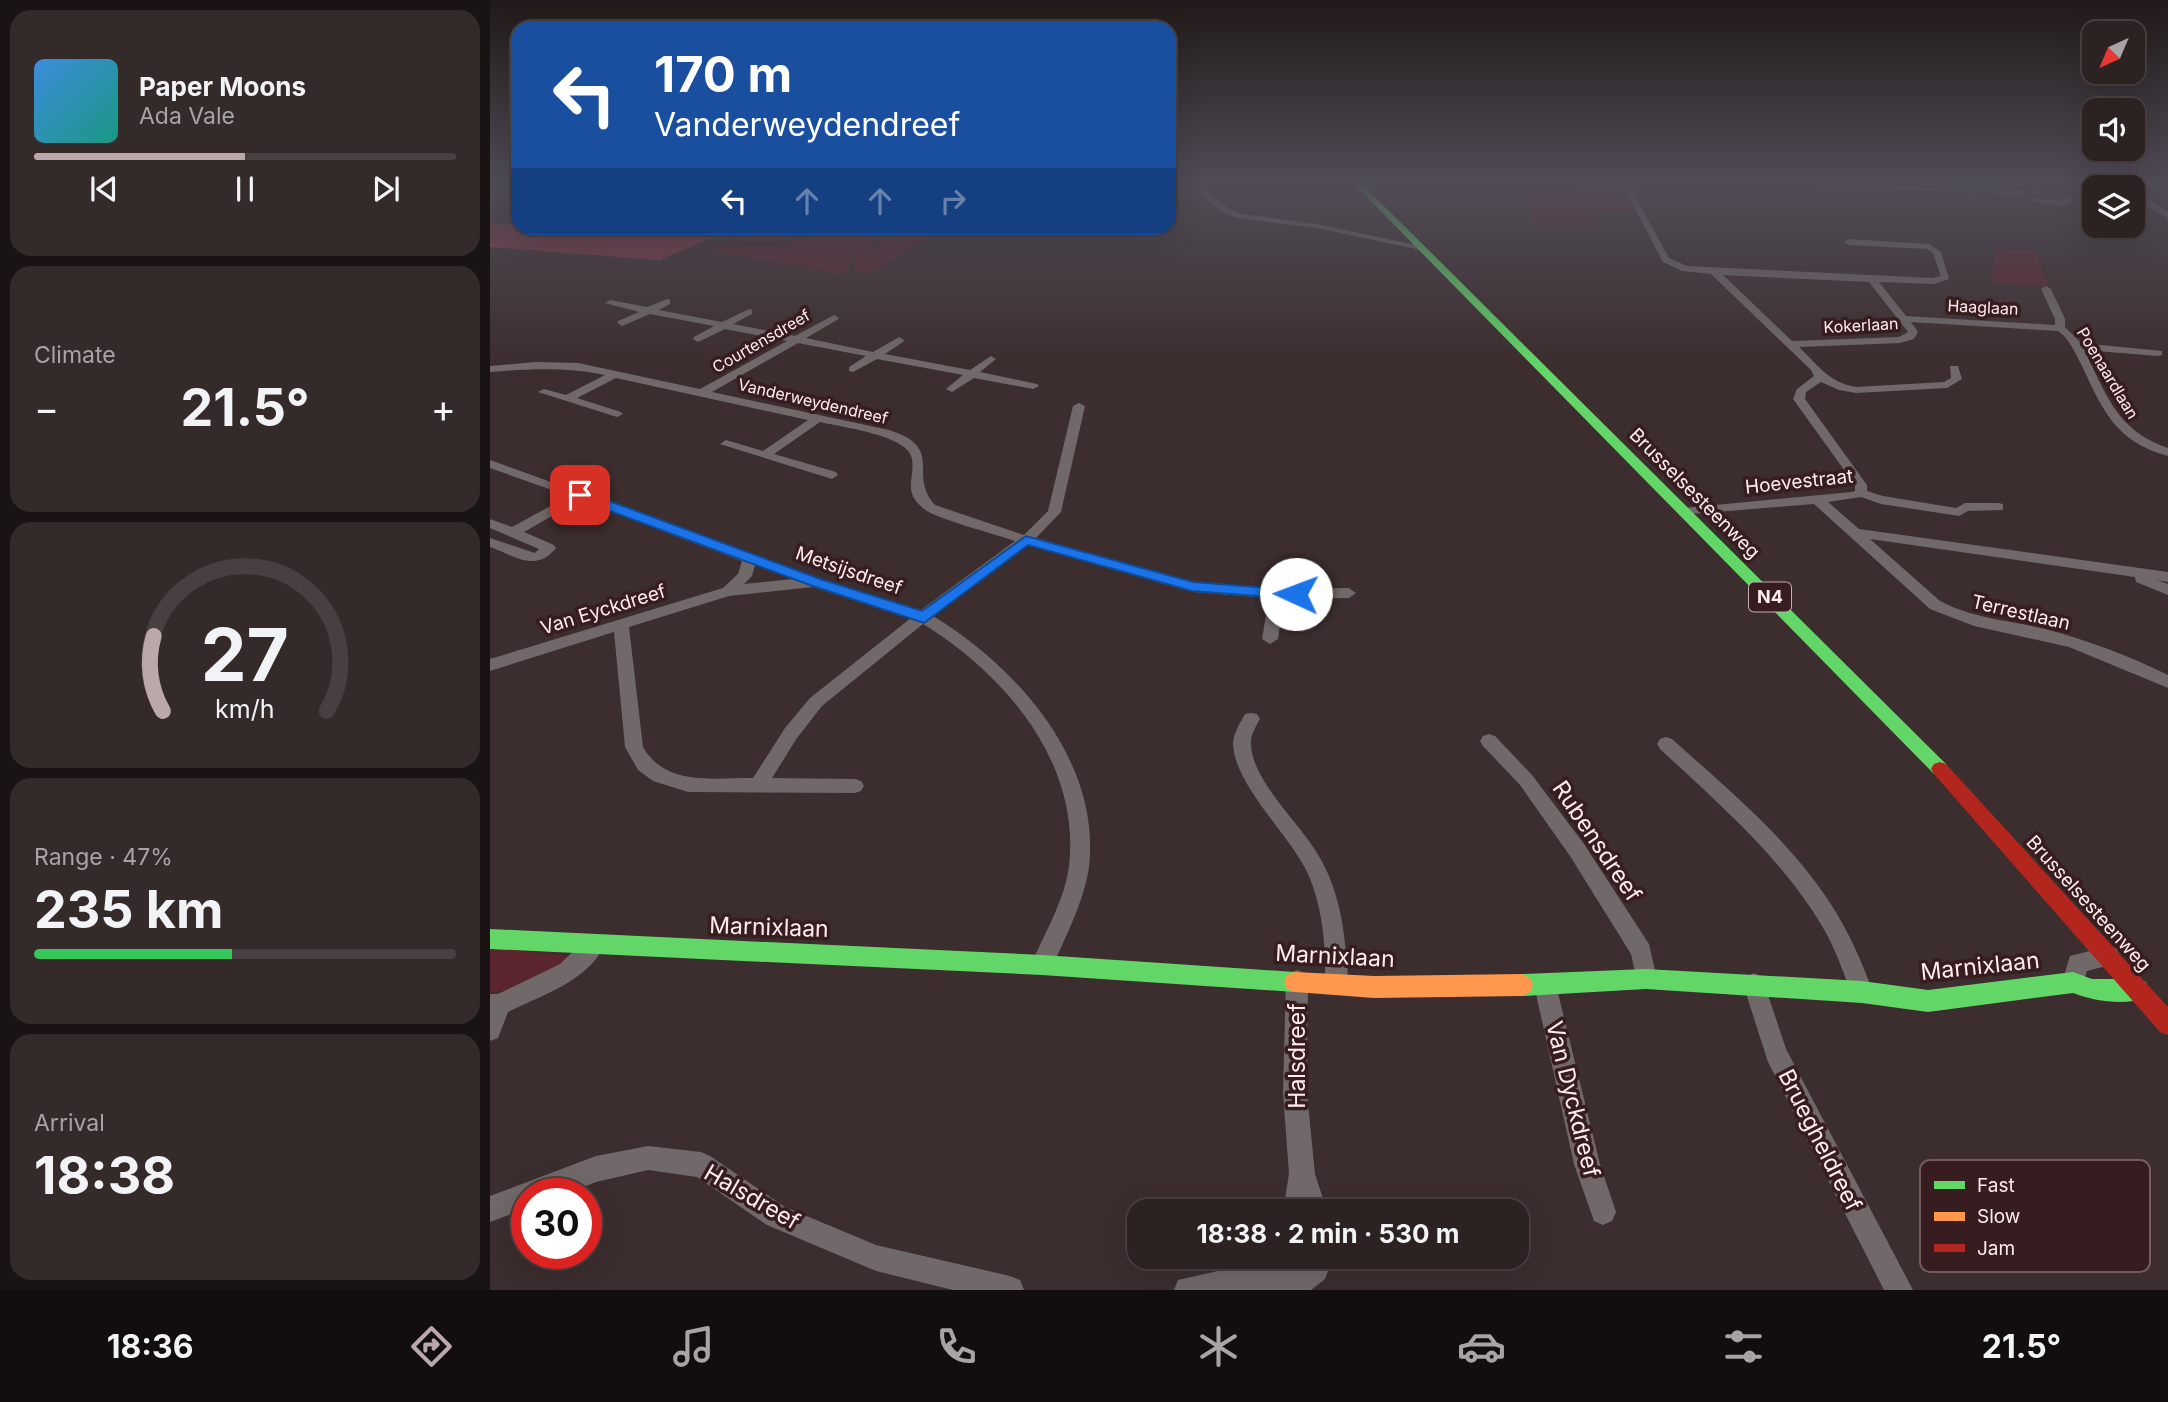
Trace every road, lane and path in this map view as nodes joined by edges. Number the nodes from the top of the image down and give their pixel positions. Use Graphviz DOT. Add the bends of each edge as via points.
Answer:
graph roads {
  1 [pos="1407,244"];
  2 [pos="1418,244"];
  3 [pos="1657,244"];
  4 [pos="1884,244"];
  5 [pos="1421,247"];
  6 [pos="1714,272"];
  7 [pos="1872,279"];
  8 [pos="2046,289"];
  9 [pos="667,302"];
  10 [pos="610,303"];
  11 [pos="648,311"];
  12 [pos="749,312"];
  13 [pos="834,317"];
  14 [pos="1905,319"];
  15 [pos="622,323"];
  16 [pos="724,326"];
  17 [pos="2060,328"];
  18 [pos="698,339"];
  19 [pos="795,339"];
  20 [pos="900,340"];
  21 [pos="1791,344"];
  22 [pos="2077,346"];
  23 [pos="2158,352"];
  24 [pos="875,355"];
  25 [pos="991,359"];
  26 [pos="1954,368"];
  27 [pos="490,369"];
  28 [pos="853,369"];
  29 [pos="615,374"];
  30 [pos="971,374"];
  31 [pos="1820,377"];
  32 [pos="1033,386"];
  33 [pos="952,389"];
  34 [pos="544,392"];
  35 [pos="704,392"];
  36 [pos="567,399"];
  37 [pos="1079,406"];
  38 [pos="617,414"];
  39 [pos="816,420"];
  40 [pos="726,444"];
  41 [pos="2168,452"];
  42 [pos="765,455"];
  43 [pos="490,464"];
  44 [pos="832,475"];
  45 [pos="1861,493"];
  46 [pos="580,495"];
  47 [pos="1818,500"];
  48 [pos="1998,507"];
  49 [pos="1684,512"];
  50 [pos="490,523"];
  51 [pos="514,532"];
  52 [pos="1854,533"];
  53 [pos="1026,540"];
  54 [pos="490,542"];
  55 [pos="750,557"];
  56 [pos="2117,569"];
  57 [pos="2168,577"];
  58 [pos="815,582"];
  59 [pos="2168,590"];
  60 [pos="728,591"];
  61 [pos="1349,593"];
  62 [pos="1277,594"];
  63 [pos="924,618"];
  64 [pos="621,624"];
  65 [pos="1270,639"];
  66 [pos="490,664"];
  67 [pos="2168,682"];
  68 [pos="1251,719"];
  69 [pos="1489,741"];
  70 [pos="1666,744"];
  71 [pos="758,785"];
  72 [pos="855,786"];
  73 [pos="490,939"];
  74 [pos="593,946"];
  75 [pos="2109,956"];
  76 [pos="1042,965"];
  77 [pos="1646,979"];
  78 [pos="1297,980"];
  79 [pos="2073,982"];
  80 [pos="1336,984"];
  81 [pos="1754,984"];
  82 [pos="1545,985"];
  83 [pos="2138,989"];
  84 [pos="1862,992"];
  85 [pos="495,1005"];
  86 [pos="2168,1024"];
  87 [pos="490,1030"];
  88 [pos="1302,1174"];
  89 [pos="573,1178"];
  90 [pos="1298,1199"];
  91 [pos="1310,1199"];
  92 [pos="511,1201"];
  93 [pos="490,1209"];
  94 [pos="1603,1212"];
  95 [pos="1252,1269"];
  96 [pos="1315,1269"];
  97 [pos="1236,1280"];
  98 [pos="1010,1290"];
  99 [pos="1188,1290"];
  100 [pos="1899,1290"];
  1 -- 5 [label="street"];
  2 -- 5 [label="main road, Brusselsesteenweg / N4"];
  3 -- 6 [label="street" via="1666,260 1685,269"];
  4 -- 7 [label="street" via="1929,247 1937,252 1946,277 1934,281"];
  5 -- 49 [label="main road, Brusselsesteenweg / N4"];
  6 -- 7 [label="street"];
  6 -- 21 [label="street"];
  7 -- 14 [label="street, Kokerlaan"];
  8 -- 17 [label="street, Poenaardlaan"];
  9 -- 11 [label="street"];
  10 -- 11 [label="street"];
  11 -- 15 [label="street"];
  11 -- 16 [label="street"];
  12 -- 16 [label="street"];
  13 -- 19 [label="street, Courtensdreef"];
  14 -- 17 [label="street, Haaglaan"];
  14 -- 21 [label="street, Kokerlaan" via="1913,332 1900,340"];
  16 -- 18 [label="street"];
  16 -- 19 [label="street"];
  17 -- 22 [label="street, Poenaardlaan"];
  19 -- 24 [label="street"];
  19 -- 35 [label="street, Courtensdreef"];
  20 -- 24 [label="street"];
  21 -- 31 [label="street"];
  22 -- 23 [label="street"];
  22 -- 41 [label="street, Poenaardlaan" via="2117,424 2147,446"];
  24 -- 28 [label="street"];
  24 -- 30 [label="street"];
  25 -- 30 [label="street"];
  26 -- 31 [label="street" via="1956,379 1947,385 1856,390"];
  27 -- 29 [label="street, Vanderweydendreef" via="556,365"];
  29 -- 35 [label="street, Vanderweydendreef"];
  29 -- 36 [label="street"];
  30 -- 32 [label="street"];
  30 -- 33 [label="street"];
  31 -- 45 [label="street" via="1801,391 1799,399 1861,485"];
  34 -- 36 [label="street"];
  35 -- 39 [label="street, Vanderweydendreef"];
  36 -- 38 [label="street"];
  37 -- 53 [label="street" via="1054,512"];
  39 -- 42 [label="street"];
  39 -- 53 [label="street, Vanderweydendreef" via="904,440 919,453 915,489 919,499 930,508"];
  40 -- 42 [label="street"];
  42 -- 44 [label="street"];
  43 -- 46 [label="street, Metsijsdreef"];
  45 -- 47 [label="street, Hoevestraat"];
  45 -- 48 [label="street, Hoevestraat" via="1959,512 1965,507"];
  46 -- 51 [label="street"];
  46 -- 55 [label="street, Metsijsdreef"];
  47 -- 49 [label="street, Hoevestraat"];
  47 -- 52 [label="street, Terrestlaan"];
  49 -- 75 [label="main road, Brusselsesteenweg / N4" via="1922,749"];
  50 -- 51 [label="street"];
  51 -- 54 [label="street" via="550,548 532,558"];
  52 -- 56 [label="street"];
  52 -- 67 [label="street, Terrestlaan" via="1935,605 1954,616 2090,648"];
  53 -- 62 [label="street" via="1192,587"];
  53 -- 63 [label="street"];
  55 -- 58 [label="street, Metsijsdreef"];
  55 -- 60 [label="street" via="745,576"];
  56 -- 57 [label="street"];
  56 -- 59 [label="street"];
  58 -- 60 [label="street, Van Eyckdreef"];
  58 -- 63 [label="street, Metsijsdreef"];
  60 -- 64 [label="street, Van Eyckdreef"];
  61 -- 62 [label="street"];
  62 -- 65 [label="street"];
  63 -- 71 [label="street" via="816,702"];
  63 -- 76 [label="street, Metsijsdreef" via="996,671 1024,700 1046,733 1072,793 1080,830 1079,867"];
  64 -- 66 [label="street, Van Eyckdreef"];
  64 -- 71 [label="street" via="634,747 644,765 688,786"];
  68 -- 80 [label="street" via="1242,743 1253,774 1318,871 1333,918"];
  69 -- 77 [label="street, Rubensdreef" via="1526,780 1577,850 1641,951"];
  70 -- 84 [label="street" via="1760,831 1805,884 1852,957"];
  71 -- 72 [label="street"];
  73 -- 74 [label="main road, Marnixlaan"];
  74 -- 76 [label="main road, Marnixlaan"];
  74 -- 85 [label="street" via="568,971"];
  75 -- 79 [label="street" via="2078,963"];
  75 -- 83 [label="main road, Brusselsesteenweg / N4"];
  76 -- 78 [label="main road, Marnixlaan"];
  77 -- 81 [label="main road, Marnixlaan"];
  77 -- 82 [label="main road, Marnixlaan"];
  78 -- 80 [label="main road, Marnixlaan"];
  78 -- 88 [label="street, Halsdreef" via="1295,1093"];
  79 -- 83 [label="main road, Marnixlaan" via="2092,990"];
  79 -- 84 [label="main road, Marnixlaan" via="1927,1001"];
  80 -- 82 [label="main road, Marnixlaan"];
  81 -- 84 [label="main road, Marnixlaan"];
  81 -- 100 [label="street, Bruegheldreef" via="1776,1054"];
  82 -- 94 [label="street, Van Dyckdreef" via="1587,1164"];
  83 -- 86 [label="main road, Brusselsesteenweg / N4"];
  85 -- 87 [label="street"];
  88 -- 90 [label="street, Halsdreef"];
  88 -- 91 [label="street, Halsdreef"];
  89 -- 98 [label="street, Halsdreef" via="648,1158 701,1165 776,1216 876,1258"];
  92 -- 93 [label="street"];
  95 -- 97 [label="street"];
  96 -- 97 [label="street" via="1301,1281"];
  97 -- 99 [label="street"];
}
